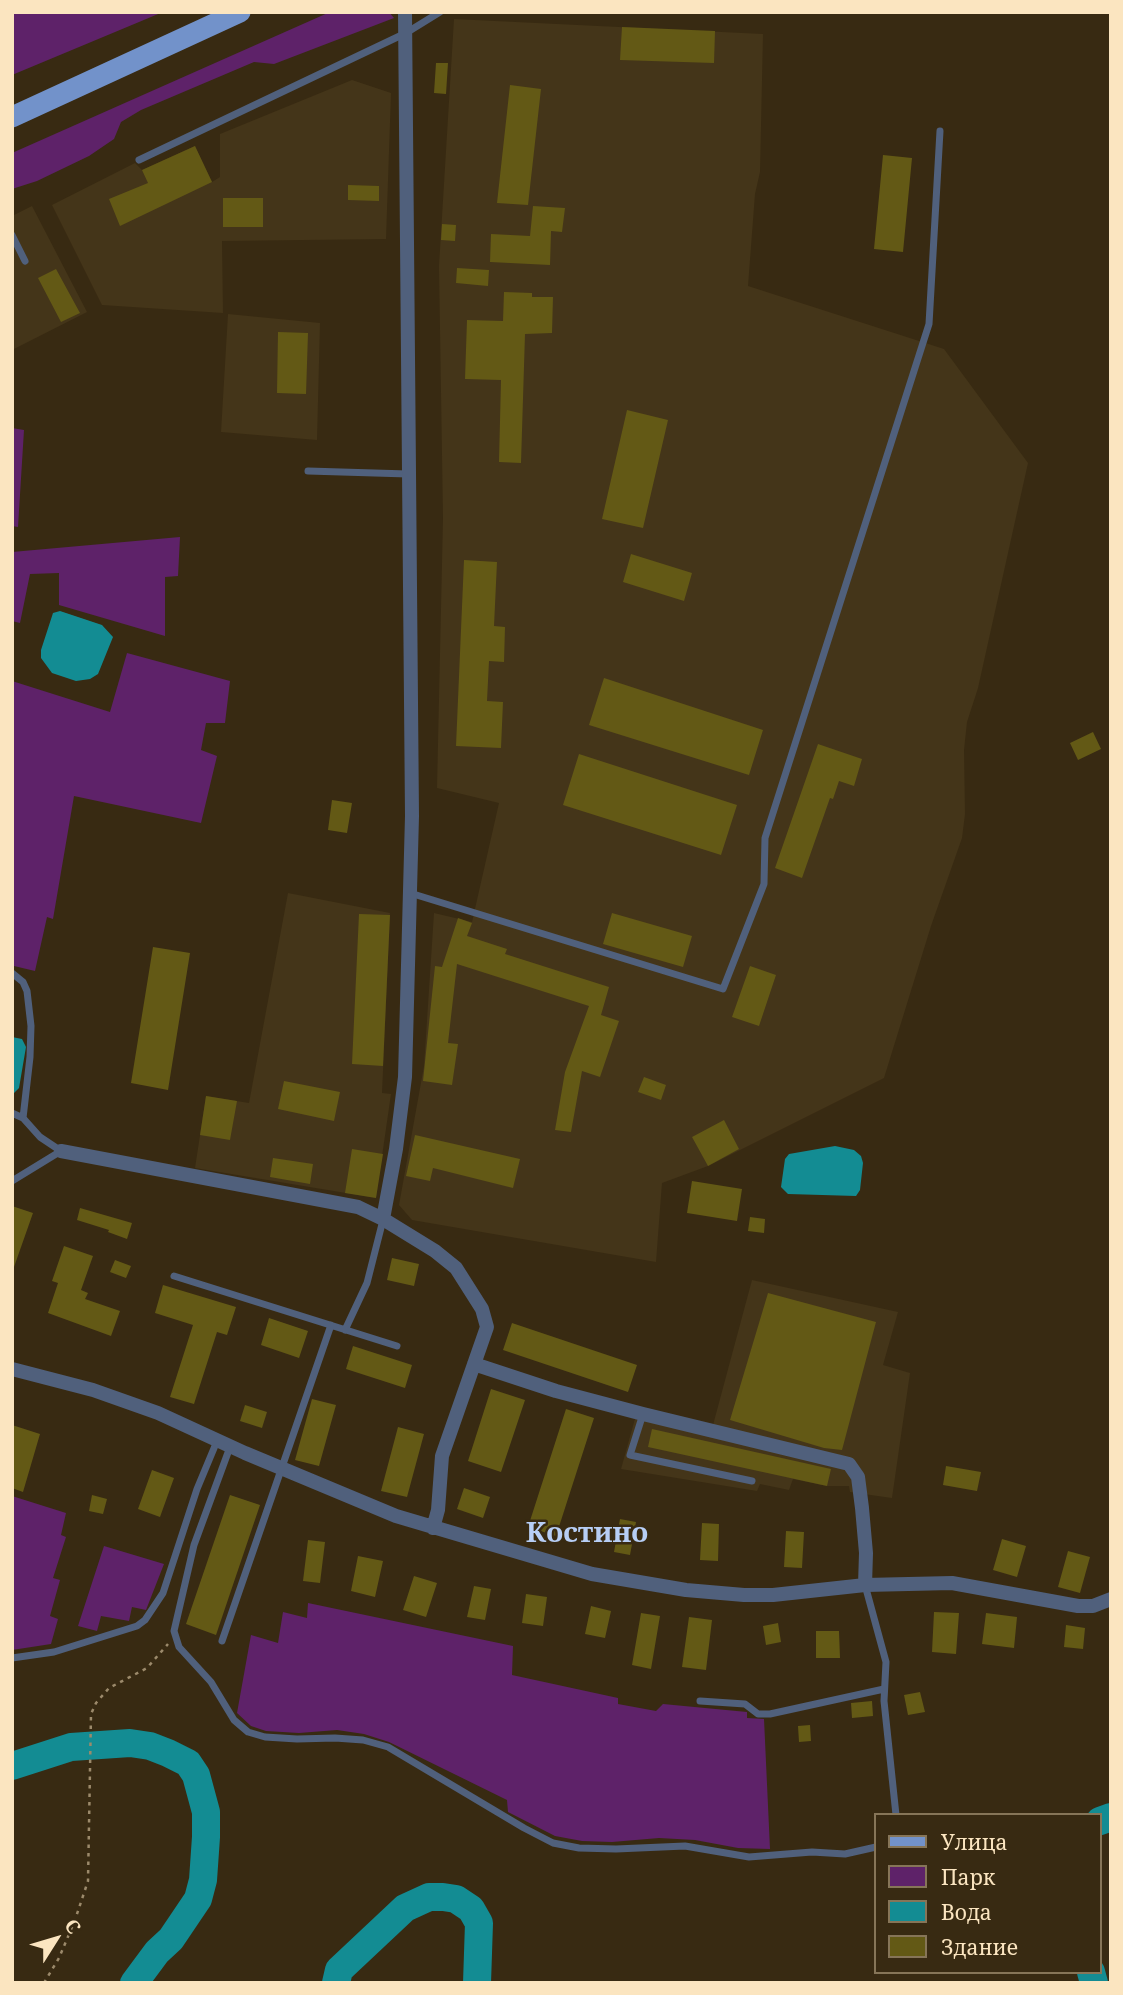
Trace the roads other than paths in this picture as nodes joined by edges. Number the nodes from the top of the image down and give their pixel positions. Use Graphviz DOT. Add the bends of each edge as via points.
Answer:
graph roads {
  1 [pos="240,12"];
  2 [pos="405,12"];
  3 [pos="440,12"];
  4 [pos="406,33"];
  5 [pos="12,117"];
  6 [pos="940,131"];
  7 [pos="139,160"];
  8 [pos="12,235"];
  9 [pos="24,261"];
  10 [pos="308,471"];
  11 [pos="408,474"];
  12 [pos="410,893"];
  13 [pos="12,973"];
  14 [pos="12,1113"];
  15 [pos="23,1118"];
  16 [pos="61,1151"];
  17 [pos="12,1181"];
  18 [pos="383,1219"];
  19 [pos="174,1276"];
  20 [pos="331,1325"];
  21 [pos="345,1330"];
  22 [pos="397,1346"];
  23 [pos="474,1364"];
  24 [pos="12,1369"];
  25 [pos="643,1414"];
  26 [pos="224,1443"];
  27 [pos="283,1469"];
  28 [pos="752,1481"];
  29 [pos="433,1528"];
  30 [pos="865,1585"];
  31 [pos="1111,1599"];
  32 [pos="222,1641"];
  33 [pos="12,1658"];
  34 [pos="884,1689"];
  35 [pos="700,1701"];
  36 [pos="896,1813"];
  37 [pos="874,1847"];
  1 -- 5 [label="main road"];
  2 -- 4 [label="street"];
  3 -- 4 [label="lane"];
  4 -- 7 [label="lane"];
  4 -- 11 [label="street"];
  6 -- 12 [label="lane" via="929,324 765,838 764,884 723,989"];
  8 -- 9 [label="lane"];
  10 -- 11 [label="lane"];
  11 -- 12 [label="street"];
  12 -- 18 [label="street" via="405,1077"];
  13 -- 15 [label="lane" via="27,991 31,1026"];
  14 -- 15 [label="lane"];
  15 -- 16 [label="lane" via="40,1138"];
  16 -- 17 [label="lane"];
  16 -- 18 [label="street" via="358,1207"];
  18 -- 21 [label="lane" via="367,1283"];
  18 -- 23 [label="street" via="447,1259 474,1292 487,1327"];
  19 -- 20 [label="lane"];
  20 -- 21 [label="lane"];
  20 -- 27 [label="lane"];
  21 -- 22 [label="lane"];
  23 -- 25 [label="street"];
  23 -- 29 [label="street" via="442,1456"];
  24 -- 26 [label="street" via="93,1390"];
  25 -- 28 [label="lane" via="630,1455"];
  25 -- 30 [label="street" via="849,1464 858,1477"];
  26 -- 27 [label="street"];
  26 -- 33 [label="lane" via="197,1489 163,1593 145,1620 54,1652"];
  26 -- 37 [label="lane" via="173,1632 179,1647 248,1732 297,1740 363,1740 388,1747 480,1804 554,1843 579,1848 685,1846 748,1857 845,1854"];
  27 -- 29 [label="street"];
  27 -- 32 [label="lane"];
  29 -- 30 [label="street" via="592,1574 686,1590 773,1595"];
  30 -- 31 [label="street" via="952,1583 1078,1606"];
  30 -- 34 [label="lane" via="886,1662"];
  34 -- 35 [label="lane" via="770,1714 758,1714 745,1704"];
  34 -- 36 [label="lane"];
}
